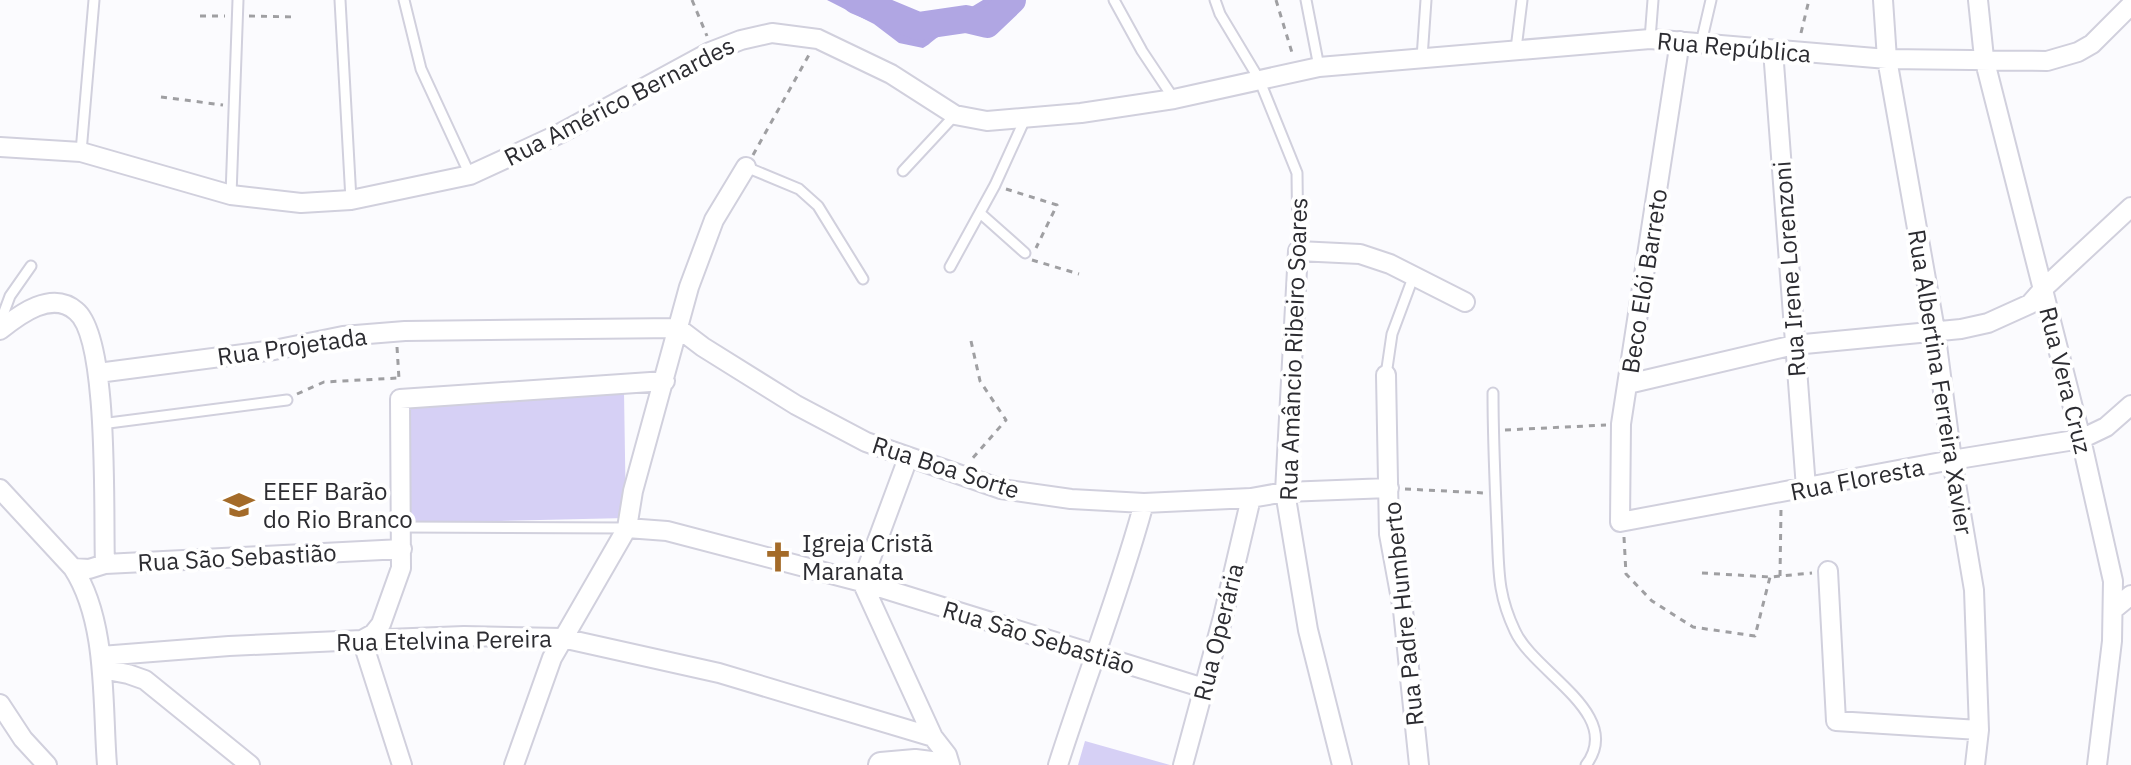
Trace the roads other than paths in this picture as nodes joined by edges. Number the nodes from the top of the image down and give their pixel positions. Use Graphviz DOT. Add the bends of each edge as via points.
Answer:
graph roads {
  1 [pos="94,0"];
  2 [pos="238,0"];
  3 [pos="340,0"];
  4 [pos="404,0"];
  5 [pos="1114,0"];
  6 [pos="1215,0"];
  7 [pos="1306,0"];
  8 [pos="1426,0"];
  9 [pos="1522,0"];
  10 [pos="1653,0"];
  11 [pos="1711,0"];
  12 [pos="1883,0"];
  13 [pos="1978,0"];
  14 [pos="2131,5"];
  15 [pos="1650,39"];
  16 [pos="1680,41"];
  17 [pos="1701,43"];
  18 [pos="1516,49"];
  19 [pos="1773,50"];
  20 [pos="1422,58"];
  21 [pos="1984,58"];
  22 [pos="1887,59"];
  23 [pos="1319,67"];
  24 [pos="1259,79"];
  25 [pos="1174,99"];
  26 [pos="955,115"];
  27 [pos="1026,116"];
  28 [pos="0,147"];
  29 [pos="81,152"];
  30 [pos="746,167"];
  31 [pos="903,171"];
  32 [pos="470,175"];
  33 [pos="231,195"];
  34 [pos="351,200"];
  35 [pos="2131,207"];
  36 [pos="980,213"];
  37 [pos="1298,251"];
  38 [pos="1025,253"];
  39 [pos="31,266"];
  40 [pos="950,267"];
  41 [pos="1414,275"];
  42 [pos="863,279"];
  43 [pos="2044,288"];
  44 [pos="1465,302"];
  45 [pos="0,323"];
  46 [pos="678,328"];
  47 [pos="0,330"];
  48 [pos="1935,330"];
  49 [pos="1794,345"];
  50 [pos="98,373"];
  51 [pos="1386,375"];
  52 [pos="665,381"];
  53 [pos="1628,384"];
  54 [pos="1493,393"];
  55 [pos="287,400"];
  56 [pos="2131,405"];
  57 [pos="101,424"];
  58 [pos="2081,439"];
  59 [pos="908,458"];
  60 [pos="1952,460"];
  61 [pos="1389,488"];
  62 [pos="1806,488"];
  63 [pos="0,489"];
  64 [pos="1285,492"];
  65 [pos="1251,498"];
  66 [pos="1144,503"];
  67 [pos="1620,522"];
  68 [pos="402,527"];
  69 [pos="627,528"];
  70 [pos="402,549"];
  71 [pos="105,564"];
  72 [pos="73,568"];
  73 [pos="1828,571"];
  74 [pos="862,582"];
  75 [pos="2131,595"];
  76 [pos="2114,609"];
  77 [pos="562,638"];
  78 [pos="362,640"];
  79 [pos="1094,654"];
  80 [pos="101,662"];
  81 [pos="1204,688"];
  82 [pos="0,704"];
  83 [pos="1979,730"];
  84 [pos="933,737"];
  85 [pos="47,765"];
  86 [pos="107,765"];
  87 [pos="250,765"];
  88 [pos="402,765"];
  89 [pos="514,765"];
  90 [pos="881,765"];
  91 [pos="939,765"];
  92 [pos="950,765"];
  93 [pos="1058,765"];
  94 [pos="1183,765"];
  95 [pos="1342,765"];
  96 [pos="1419,765"];
  97 [pos="1586,765"];
  98 [pos="1975,765"];
  99 [pos="2097,765"];
  1 -- 29 [label="lane"];
  2 -- 33 [label="lane"];
  3 -- 34 [label="lane"];
  4 -- 32 [label="lane" via="421,69"];
  5 -- 25 [label="lane"];
  6 -- 24 [label="lane, Rua Amâncio Ribeiro Soares"];
  7 -- 23 [label="lane"];
  8 -- 20 [label="lane"];
  9 -- 18 [label="lane"];
  10 -- 15 [label="lane"];
  11 -- 17 [label="lane"];
  12 -- 22 [label="street, Rua Albertina Ferreira Xavier"];
  13 -- 21 [label="street, Rua Vera Cruz"];
  14 -- 21 [label="street, Rua República" via="2092,44 2065,57"];
  15 -- 16 [label="street, Rua República"];
  15 -- 18 [label="street, Rua República"];
  16 -- 17 [label="street, Rua República"];
  16 -- 53 [label="street, Beco Elói Barreto"];
  17 -- 19 [label="street, Rua República"];
  18 -- 20 [label="street, Rua República"];
  19 -- 22 [label="street, Rua República"];
  19 -- 49 [label="street, Rua Irene Lorenzoni"];
  20 -- 23 [label="street, Rua República"];
  21 -- 22 [label="street, Rua República"];
  21 -- 43 [label="street, Rua Vera Cruz"];
  22 -- 48 [label="street, Rua Albertina Ferreira Xavier"];
  23 -- 24 [label="street, Rua Américo Bernardes"];
  24 -- 25 [label="street, Rua Américo Bernardes"];
  24 -- 37 [label="lane, Rua Amâncio Ribeiro Soares" via="1297,173"];
  25 -- 27 [label="street, Rua Américo Bernardes"];
  26 -- 27 [label="street, Rua Américo Bernardes" via="987,121"];
  26 -- 31 [label="lane"];
  26 -- 32 [label="street, Rua Américo Bernardes" via="891,74 818,39 772,33 713,51"];
  27 -- 36 [label="lane"];
  28 -- 29 [label="street, Rua Américo Bernardes"];
  29 -- 33 [label="street, Rua Américo Bernardes"];
  30 -- 42 [label="lane" via="799,189 818,206"];
  30 -- 46 [label="street" via="714,220"];
  32 -- 34 [label="street, Rua Américo Bernardes"];
  33 -- 34 [label="street, Rua Américo Bernardes" via="301,203"];
  35 -- 43 [label="street"];
  36 -- 38 [label="lane"];
  36 -- 40 [label="lane"];
  37 -- 41 [label="street" via="1360,254"];
  37 -- 64 [label="street, Rua Amâncio Ribeiro Soares"];
  39 -- 45 [label="lane" via="10,296"];
  41 -- 44 [label="street"];
  41 -- 51 [label="lane, Rua Padre Humberto" via="1392,334"];
  43 -- 48 [label="street" via="2009,316"];
  43 -- 58 [label="street, Rua Vera Cruz"];
  46 -- 50 [label="street, Rua Projetada" via="343,336"];
  46 -- 52 [label="street"];
  46 -- 59 [label="street, Rua Boa Sorte" via="796,405"];
  47 -- 50 [label="street" via="24,311 63,303 78,311 87,326"];
  48 -- 49 [label="street"];
  48 -- 60 [label="street, Rua Albertina Ferreira Xavier"];
  49 -- 53 [label="street"];
  49 -- 62 [label="street, Rua Irene Lorenzoni"];
  50 -- 57 [label="street"];
  51 -- 61 [label="street, Rua Padre Humberto"];
  52 -- 68 [label="street" via="400,399"];
  52 -- 69 [label="street"];
  53 -- 67 [label="street, Beco Elói Barreto" via="1621,424"];
  54 -- 97 [label="lane" via="1499,589 1516,635 1586,711 1596,737 1595,753"];
  55 -- 57 [label="lane"];
  56 -- 58 [label="street, Rua Floresta" via="2106,427"];
  57 -- 71 [label="street"];
  58 -- 60 [label="street, Rua Floresta"];
  58 -- 76 [label="street, Rua Vera Cruz" via="2113,581"];
  59 -- 66 [label="street, Rua Boa Sorte" via="1001,489"];
  59 -- 74 [label="street"];
  60 -- 62 [label="street, Rua Floresta"];
  60 -- 83 [label="street, Rua Albertina Ferreira Xavier" via="1974,590"];
  61 -- 64 [label="street, Rua Boa Sorte"];
  61 -- 96 [label="street, Rua Padre Humberto" via="1389,534 1403,610"];
  62 -- 67 [label="street, Rua Floresta"];
  63 -- 72 [label="street"];
  64 -- 65 [label="street, Rua Boa Sorte"];
  64 -- 95 [label="street, Rua Amâncio Ribeiro Soares" via="1308,630"];
  65 -- 66 [label="street, Rua Boa Sorte"];
  65 -- 81 [label="street, Rua Operária"];
  66 -- 79 [label="street" via="1118,595"];
  68 -- 69 [label="lane, Rua São Sebastião"];
  68 -- 70 [label="street"];
  69 -- 74 [label="street, Rua São Sebastião" via="667,531"];
  69 -- 77 [label="street"];
  70 -- 71 [label="street, Rua São Sebastião"];
  70 -- 78 [label="street" via="401,568 381,624"];
  71 -- 72 [label="street, Rua São Sebastião"];
  72 -- 80 [label="street" via="82,582"];
  73 -- 83 [label="street" via="1836,721"];
  74 -- 79 [label="street, Rua São Sebastião"];
  74 -- 84 [label="street"];
  75 -- 76 [label="street"];
  76 -- 99 [label="street, Rua Vera Cruz"];
  77 -- 78 [label="street, Rua Etelvina Pereira"];
  77 -- 84 [label="street, Rua Etelvina Pereira" via="719,673"];
  77 -- 89 [label="street"];
  78 -- 80 [label="street, Rua Etelvina Pereira" via="229,646"];
  78 -- 88 [label="street"];
  79 -- 81 [label="street, Rua São Sebastião"];
  79 -- 93 [label="street"];
  80 -- 86 [label="street"];
  80 -- 87 [label="street" via="145,680"];
  81 -- 94 [label="street, Rua Operária"];
  82 -- 85 [label="street"];
  83 -- 98 [label="street, Rua Albertina Ferreira Xavier"];
  84 -- 92 [label="street"];
  90 -- 91 [label="street"];
}
